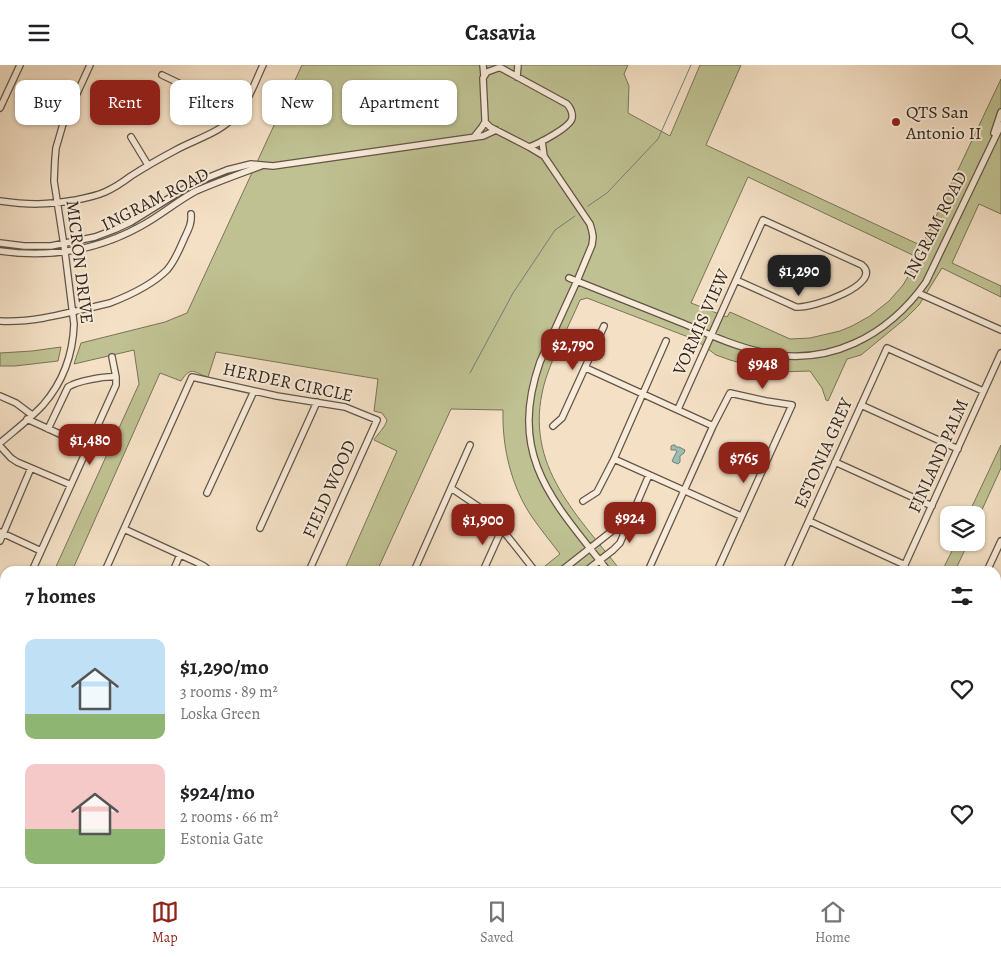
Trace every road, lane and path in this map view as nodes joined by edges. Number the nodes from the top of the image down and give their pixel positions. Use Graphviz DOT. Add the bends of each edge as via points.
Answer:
graph roads {
  1 [pos="20,65"];
  2 [pos="90,65"];
  3 [pos="263,65"];
  4 [pos="483,65"];
  5 [pos="518,65"];
  6 [pos="499,67"];
  7 [pos="162,75"];
  8 [pos="484,76"];
  9 [pos="517,77"];
  10 [pos="172,80"];
  11 [pos="252,88"];
  12 [pos="0,108"];
  13 [pos="1001,112"];
  14 [pos="485,122"];
  15 [pos="224,125"];
  16 [pos="1001,125"];
  17 [pos="496,130"];
  18 [pos="131,137"];
  19 [pos="474,137"];
  20 [pos="542,141"];
  21 [pos="529,147"];
  22 [pos="989,149"];
  23 [pos="544,156"];
  24 [pos="148,165"];
  25 [pos="262,165"];
  26 [pos="204,179"];
  27 [pos="208,187"];
  28 [pos="0,201"];
  29 [pos="58,203"];
  30 [pos="191,214"];
  31 [pos="0,243"];
  32 [pos="64,243"];
  33 [pos="0,251"];
  34 [pos="65,252"];
  35 [pos="569,278"];
  36 [pos="736,280"];
  37 [pos="577,281"];
  38 [pos="918,293"];
  39 [pos="73,311"];
  40 [pos="0,321"];
  41 [pos="604,326"];
  42 [pos="1001,331"];
  43 [pos="712,335"];
  44 [pos="666,341"];
  45 [pos="1001,353"];
  46 [pos="112,357"];
  47 [pos="586,368"];
  48 [pos="116,377"];
  49 [pos="254,391"];
  50 [pos="984,391"];
  51 [pos="642,393"];
  52 [pos="0,396"];
  53 [pos="317,402"];
  54 [pos="861,405"];
  55 [pos="678,409"];
  56 [pos="29,417"];
  57 [pos="377,420"];
  58 [pos="553,426"];
  59 [pos="713,426"];
  60 [pos="48,429"];
  61 [pos="0,445"];
  62 [pos="470,445"];
  63 [pos="88,447"];
  64 [pos="958,449"];
  65 [pos="614,459"];
  66 [pos="835,462"];
  67 [pos="31,468"];
  68 [pos="649,475"];
  69 [pos="71,485"];
  70 [pos="451,489"];
  71 [pos="684,491"];
  72 [pos="207,493"];
  73 [pos="583,501"];
  74 [pos="932,506"];
  75 [pos="633,509"];
  76 [pos="741,516"];
  77 [pos="809,521"];
  78 [pos="260,527"];
  79 [pos="124,529"];
  80 [pos="502,529"];
  81 [pos="2,532"];
  82 [pos="0,541"];
  83 [pos="1001,541"];
  84 [pos="590,548"];
  85 [pos="41,551"];
  86 [pos="180,555"];
  87 [pos="994,556"];
  88 [pos="1001,559"];
  89 [pos="600,561"];
  90 [pos="905,565"];
  91 [pos="34,566"];
  92 [pos="107,566"];
  93 [pos="175,566"];
  94 [pos="204,566"];
  95 [pos="312,566"];
  96 [pos="416,566"];
  97 [pos="485,566"];
  98 [pos="530,566"];
  99 [pos="567,566"];
  100 [pos="593,566"];
  101 [pos="604,566"];
  102 [pos="650,566"];
  103 [pos="719,566"];
  104 [pos="788,566"];
  105 [pos="989,566"];
  1 -- 12 [label="street"];
  2 -- 29 [label="street, MICRON DRIVE" via="56,148 54,170"];
  3 -- 11 [label="street"];
  4 -- 8 [label="street"];
  5 -- 9 [label="street"];
  6 -- 8 [label="street"];
  6 -- 9 [label="street"];
  7 -- 10 [label="street"];
  8 -- 14 [label="street"];
  9 -- 20 [label="street" via="570,107 571,122"];
  13 -- 22 [label="street, INGRAM ROAD"];
  14 -- 17 [label="street"];
  14 -- 19 [label="street"];
  15 -- 24 [label="street"];
  16 -- 22 [label="street, INGRAM ROAD"];
  17 -- 19 [label="street, INGRAM ROAD"];
  17 -- 21 [label="street"];
  18 -- 24 [label="street"];
  19 -- 25 [label="street, INGRAM ROAD"];
  20 -- 21 [label="street"];
  20 -- 23 [label="street"];
  21 -- 23 [label="street"];
  22 -- 38 [label="street, INGRAM ROAD"];
  23 -- 37 [label="street" via="592,231 592,245"];
  24 -- 29 [label="street" via="105,192"];
  25 -- 26 [label="street, INGRAM ROAD" via="251,164"];
  25 -- 27 [label="street, INGRAM ROAD"];
  26 -- 27 [label="street"];
  26 -- 32 [label="street, INGRAM ROAD" via="116,229"];
  27 -- 34 [label="street, INGRAM ROAD" via="128,233 107,242"];
  28 -- 29 [label="street" via="39,205"];
  29 -- 32 [label="street, MICRON DRIVE"];
  30 -- 39 [label="street" via="190,226 177,255 160,276 110,303"];
  31 -- 32 [label="street, INGRAM ROAD" via="51,246"];
  32 -- 34 [label="street, MICRON DRIVE"];
  33 -- 34 [label="street, INGRAM ROAD"];
  34 -- 39 [label="street, MICRON DRIVE"];
  35 -- 37 [label="street, INGRAM ROAD"];
  36 -- 36 [label="street, VORMIS VIEW" via="763,221 862,265 867,272 867,276 848,292 802,308"];
  36 -- 43 [label="street, VORMIS VIEW"];
  37 -- 43 [label="street, INGRAM ROAD"];
  37 -- 84 [label="street" via="540,362 532,389 529,420 532,449 542,479 555,503"];
  38 -- 42 [label="street"];
  38 -- 43 [label="street, INGRAM ROAD" via="891,321 841,349 796,355 763,353"];
  39 -- 40 [label="street" via="22,321"];
  39 -- 56 [label="street, MICRON DRIVE" via="71,349 63,374 51,394"];
  41 -- 47 [label="street"];
  43 -- 55 [label="street, VORMIS VIEW"];
  44 -- 51 [label="street"];
  45 -- 50 [label="street, FINLAND PALM"];
  46 -- 48 [label="street"];
  47 -- 51 [label="street"];
  47 -- 58 [label="street" via="562,419"];
  48 -- 60 [label="street" via="68,387"];
  48 -- 63 [label="street" via="116,385"];
  49 -- 53 [label="street, HERDER CIRCLE"];
  49 -- 72 [label="street"];
  49 -- 79 [label="street, HERDER CIRCLE" via="192,377"];
  50 -- 54 [label="street, ESTONIA GREY" via="887,348"];
  50 -- 64 [label="street, FINLAND PALM"];
  51 -- 55 [label="street"];
  51 -- 65 [label="street"];
  52 -- 56 [label="street" via="16,403"];
  53 -- 57 [label="street, HERDER CIRCLE" via="345,407"];
  53 -- 78 [label="street"];
  54 -- 64 [label="street"];
  54 -- 66 [label="street, ESTONIA GREY"];
  55 -- 59 [label="street"];
  56 -- 60 [label="street"];
  56 -- 61 [label="street, MICRON DRIVE"];
  57 -- 95 [label="street, FIELD WOOD"];
  59 -- 71 [label="street"];
  59 -- 76 [label="street" via="730,393 792,405"];
  60 -- 63 [label="street"];
  61 -- 67 [label="street" via="11,458"];
  62 -- 70 [label="street"];
  63 -- 69 [label="street"];
  64 -- 74 [label="street, FINLAND PALM"];
  65 -- 68 [label="street"];
  65 -- 73 [label="street" via="597,492"];
  66 -- 74 [label="street"];
  66 -- 77 [label="street, ESTONIA GREY"];
  67 -- 69 [label="street"];
  67 -- 81 [label="street"];
  68 -- 71 [label="street"];
  68 -- 75 [label="street"];
  69 -- 85 [label="street"];
  70 -- 80 [label="street" via="482,509"];
  70 -- 96 [label="street"];
  71 -- 76 [label="street"];
  71 -- 102 [label="street"];
  74 -- 90 [label="street, FINLAND PALM"];
  75 -- 84 [label="street" via="617,527"];
  75 -- 89 [label="street" via="620,543"];
  76 -- 103 [label="street"];
  77 -- 90 [label="street"];
  77 -- 104 [label="street, ESTONIA GREY"];
  79 -- 86 [label="street"];
  79 -- 92 [label="street"];
  80 -- 97 [label="street"];
  80 -- 98 [label="street"];
  81 -- 82 [label="street"];
  81 -- 85 [label="street"];
  83 -- 87 [label="street"];
  84 -- 89 [label="street"];
  84 -- 99 [label="street"];
  85 -- 91 [label="street"];
  86 -- 93 [label="street"];
  86 -- 94 [label="street"];
  87 -- 88 [label="street"];
  87 -- 105 [label="street"];
  89 -- 100 [label="street"];
  89 -- 101 [label="street"];
}
